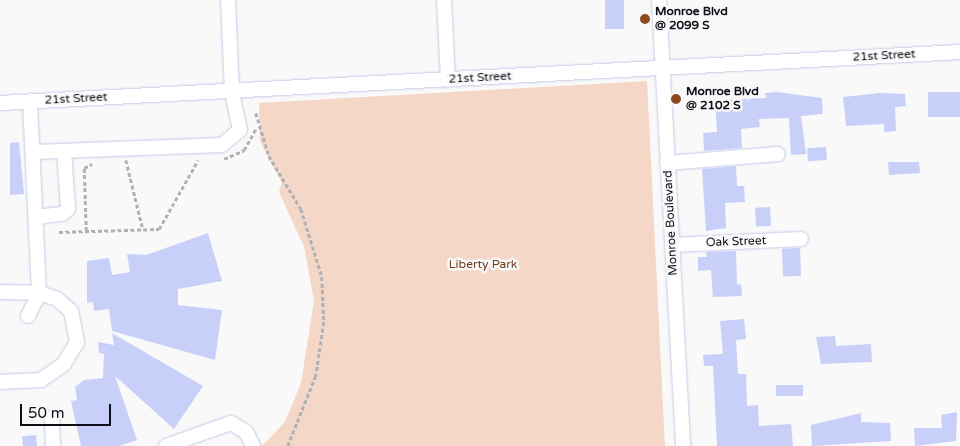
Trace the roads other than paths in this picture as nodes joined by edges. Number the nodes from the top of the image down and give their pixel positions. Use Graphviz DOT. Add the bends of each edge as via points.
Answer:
graph roads {
  1 [pos="228,0"];
  2 [pos="444,0"];
  3 [pos="658,0"];
  4 [pos="960,52"];
  5 [pos="662,68"];
  6 [pos="448,80"];
  7 [pos="232,91"];
  8 [pos="30,102"];
  9 [pos="0,103"];
  10 [pos="64,150"];
  11 [pos="33,152"];
  12 [pos="778,154"];
  13 [pos="667,162"];
  14 [pos="36,217"];
  15 [pos="801,239"];
  16 [pos="672,244"];
  17 [pos="0,292"];
  18 [pos="40,293"];
  19 [pos="28,316"];
  20 [pos="0,382"];
  21 [pos="52,418"];
  22 [pos="53,446"];
  23 [pos="166,446"];
  24 [pos="253,446"];
  25 [pos="683,446"];
  1 -- 7 [label="street"];
  2 -- 6 [label="street"];
  3 -- 5 [label="street, Monroe Boulevard"];
  4 -- 5 [label="street, 21st Street"];
  5 -- 6 [label="street, 21st Street"];
  5 -- 13 [label="street, Monroe Boulevard"];
  6 -- 7 [label="street, 21st Street"];
  7 -- 8 [label="street, 21st Street"];
  7 -- 10 [label="street" via="240,130 222,145"];
  8 -- 9 [label="street, 21st Street"];
  8 -- 11 [label="street"];
  10 -- 11 [label="street"];
  10 -- 14 [label="street" via="68,208 62,214"];
  11 -- 14 [label="street"];
  12 -- 13 [label="street"];
  13 -- 16 [label="street, Monroe Boulevard"];
  14 -- 18 [label="street"];
  15 -- 16 [label="street, Oak Street"];
  16 -- 25 [label="street, Monroe Boulevard"];
  17 -- 18 [label="street"];
  18 -- 19 [label="street"];
  18 -- 20 [label="street" via="57,299 71,311 76,334 72,354 41,380"];
  21 -- 22 [label="street"];
  23 -- 24 [label="street" via="232,424 246,432"];
}
